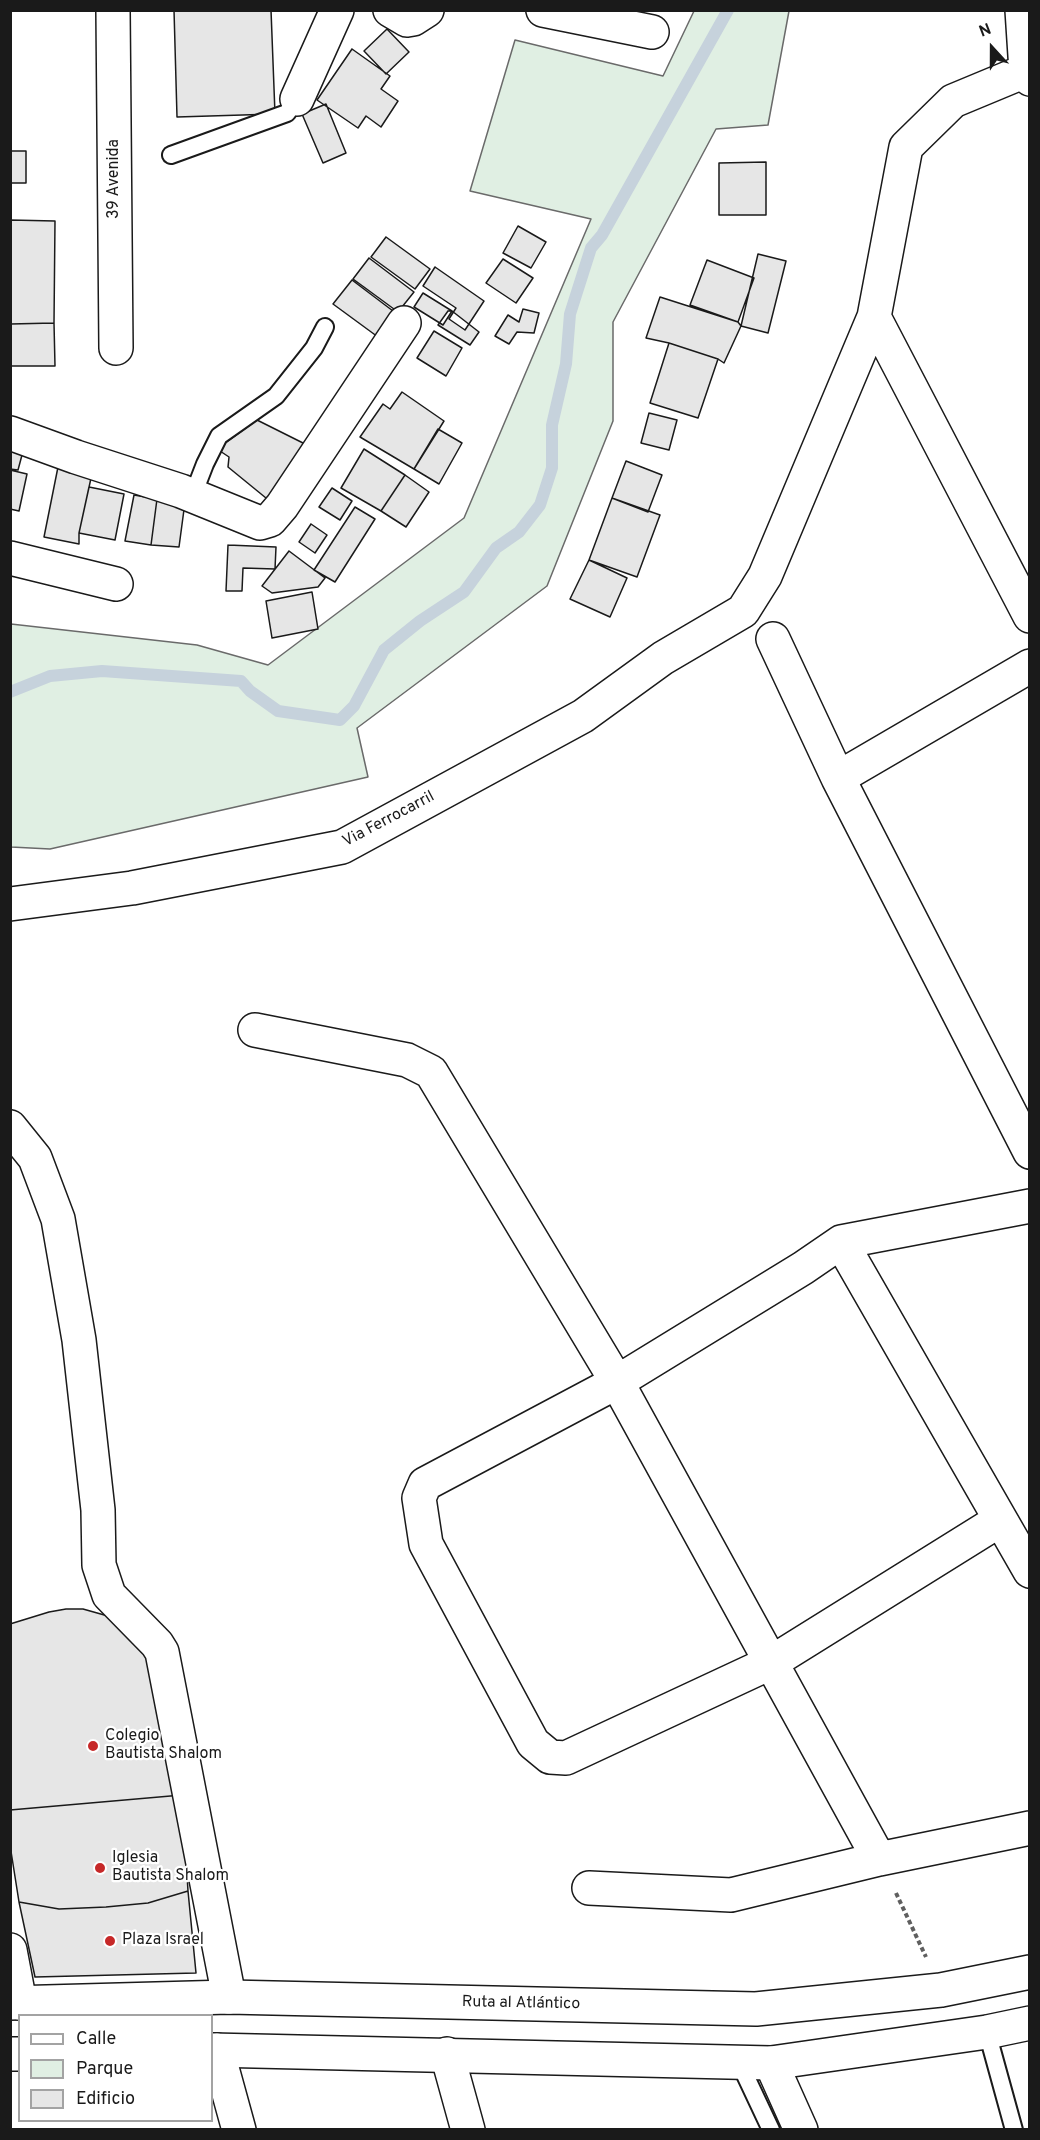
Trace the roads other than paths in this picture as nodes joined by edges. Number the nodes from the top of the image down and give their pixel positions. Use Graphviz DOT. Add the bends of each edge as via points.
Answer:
graph roads {
  1 [pos="113,10"];
  2 [pos="337,10"];
  3 [pos="390,10"];
  4 [pos="427,10"];
  5 [pos="543,10"];
  6 [pos="1022,10"];
  7 [pos="652,32"];
  8 [pos="1028,73"];
  9 [pos="297,99"];
  10 [pos="171,155"];
  11 [pos="874,317"];
  12 [pos="404,323"];
  13 [pos="325,327"];
  14 [pos="116,348"];
  15 [pos="10,433"];
  16 [pos="193,495"];
  17 [pos="10,558"];
  18 [pos="116,584"];
  19 [pos="1029,616"];
  20 [pos="773,639"];
  21 [pos="1029,666"];
  22 [pos="838,778"];
  23 [pos="10,904"];
  24 [pos="255,1030"];
  25 [pos="10,1127"];
  26 [pos="1029,1152"];
  27 [pos="1029,1206"];
  28 [pos="841,1242"];
  29 [pos="617,1382"];
  30 [pos="1000,1520"];
  31 [pos="1029,1571"];
  32 [pos="772,1662"];
  33 [pos="1029,1828"];
  34 [pos="879,1858"];
  35 [pos="589,1888"];
  36 [pos="10,1950"];
  37 [pos="1029,1972"];
  38 [pos="229,1997"];
  39 [pos="15,2003"];
  40 [pos="1029,2023"];
  41 [pos="987,2032"];
  42 [pos="214,2050"];
  43 [pos="447,2054"];
  44 [pos="739,2062"];
  45 [pos="771,2063"];
  46 [pos="239,2130"];
  47 [pos="468,2130"];
  48 [pos="771,2130"];
  49 [pos="801,2130"];
  50 [pos="1014,2130"];
  1 -- 14 [label="main road, 39 Avenida"];
  2 -- 9 [label="main road"];
  3 -- 4 [label="main road" via="407,20"];
  5 -- 7 [label="main road"];
  6 -- 8 [label="main road"];
  8 -- 11 [label="main road, Via Ferrocarril" via="953,101 906,147"];
  9 -- 10 [label="lane" via="287,113"];
  11 -- 19 [label="main road"];
  11 -- 23 [label="main road, Via Ferrocarril" via="765,576 742,610 663,658 583,716 342,847 132,888"];
  12 -- 16 [label="main road" via="270,520 260,523"];
  13 -- 16 [label="lane" via="314,348 276,396 219,436"];
  15 -- 16 [label="main road"];
  17 -- 18 [label="main road"];
  20 -- 22 [label="main road"];
  21 -- 22 [label="main road"];
  22 -- 26 [label="main road"];
  24 -- 29 [label="main road" via="406,1060 431,1072"];
  25 -- 38 [label="main road" via="35,1158 58,1219 79,1340 98,1510 99,1565 109,1595 162,1652"];
  27 -- 28 [label="main road"];
  28 -- 29 [label="main road"];
  28 -- 30 [label="main road"];
  29 -- 32 [label="main road"];
  29 -- 32 [label="main road" via="425,1484 419,1498 426,1544 533,1743 550,1757 566,1758"];
  30 -- 31 [label="main road"];
  30 -- 32 [label="main road"];
  32 -- 34 [label="main road"];
  33 -- 34 [label="main road"];
  34 -- 35 [label="main road" via="731,1895"];
  36 -- 39 [label="main road"];
  37 -- 38 [label="main road, Ruta al Atlántico" via="941,1990 756,2009"];
  38 -- 39 [label="main road, Ruta al Atlántico"];
  40 -- 41 [label="main road"];
  41 -- 45 [label="main road"];
  41 -- 50 [label="lane"];
  42 -- 43 [label="main road"];
  42 -- 46 [label="main road"];
  43 -- 44 [label="main road"];
  43 -- 47 [label="main road"];
  44 -- 45 [label="main road"];
  44 -- 48 [label="lane"];
  45 -- 49 [label="main road"];
}
